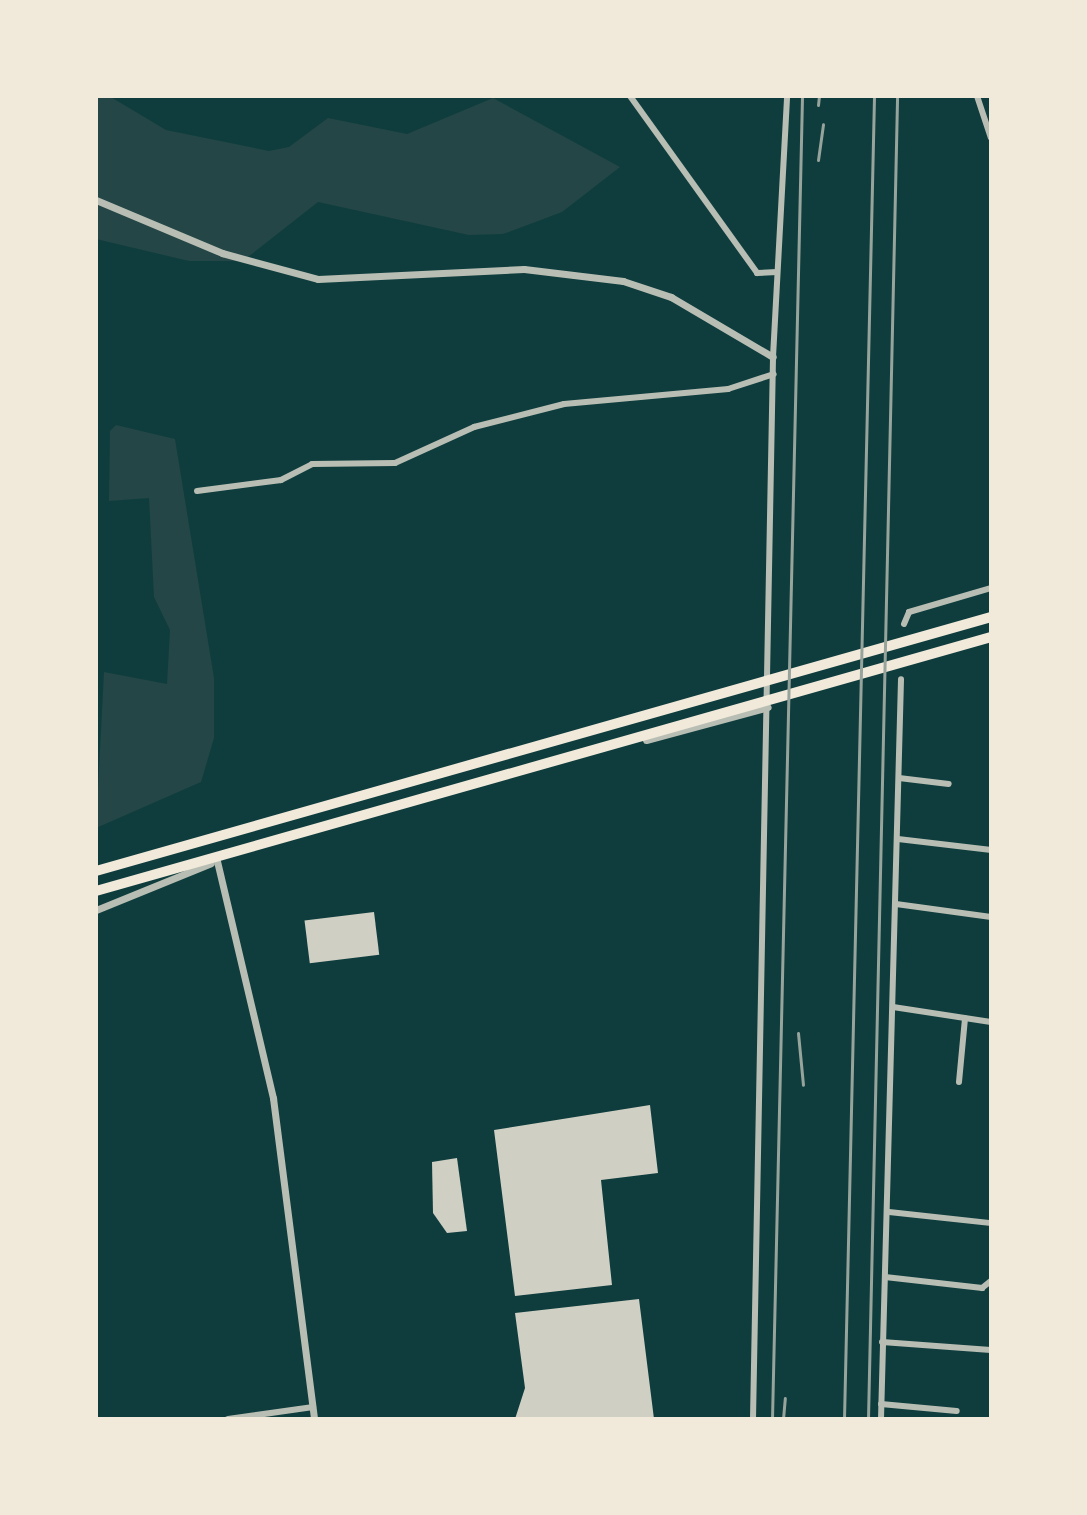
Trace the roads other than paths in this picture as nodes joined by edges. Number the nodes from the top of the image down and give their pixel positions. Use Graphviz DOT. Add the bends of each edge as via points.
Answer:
graph roads {
  1 [pos="630,96"];
  2 [pos="787,96"];
  3 [pos="977,96"];
  4 [pos="991,136"];
  5 [pos="96,200"];
  6 [pos="777,272"];
  7 [pos="773,357"];
  8 [pos="774,374"];
  9 [pos="197,491"];
  10 [pos="991,588"];
  11 [pos="991,617"];
  12 [pos="904,624"];
  13 [pos="991,637"];
  14 [pos="901,679"];
  15 [pos="768,707"];
  16 [pos="899,778"];
  17 [pos="949,784"];
  18 [pos="898,839"];
  19 [pos="991,850"];
  20 [pos="217,861"];
  21 [pos="96,871"];
  22 [pos="96,891"];
  23 [pos="896,904"];
  24 [pos="96,910"];
  25 [pos="991,917"];
  26 [pos="893,1007"];
  27 [pos="965,1018"];
  28 [pos="991,1022"];
  29 [pos="959,1082"];
  30 [pos="889,1212"];
  31 [pos="991,1223"];
  32 [pos="885,1277"];
  33 [pos="991,1281"];
  34 [pos="882,1342"];
  35 [pos="991,1350"];
  36 [pos="881,1404"];
  37 [pos="313,1407"];
  38 [pos="957,1411"];
  39 [pos="228,1419"];
  40 [pos="314,1419"];
  41 [pos="753,1419"];
  42 [pos="881,1419"];
  1 -- 6 [label="street" via="757,273"];
  2 -- 6 [label="street"];
  3 -- 4 [label="street"];
  5 -- 7 [label="street" via="222,253 318,279 524,269 623,281 671,297"];
  6 -- 7 [label="street"];
  7 -- 8 [label="street"];
  8 -- 9 [label="street" via="728,389 564,404 474,427 395,463 312,464 281,480"];
  8 -- 15 [label="street"];
  10 -- 12 [label="street" via="909,612"];
  11 -- 21 [label="highway"];
  13 -- 22 [label="highway"];
  14 -- 16 [label="street"];
  15 -- 20 [label="street"];
  15 -- 41 [label="street"];
  16 -- 17 [label="street"];
  16 -- 18 [label="street"];
  18 -- 19 [label="street"];
  18 -- 23 [label="street"];
  20 -- 24 [label="street"];
  20 -- 37 [label="street" via="273,1098"];
  23 -- 25 [label="street"];
  23 -- 26 [label="street"];
  26 -- 27 [label="street"];
  26 -- 30 [label="street"];
  27 -- 28 [label="street"];
  27 -- 29 [label="street"];
  30 -- 31 [label="street"];
  30 -- 32 [label="street"];
  32 -- 33 [label="street" via="982,1288"];
  32 -- 34 [label="street"];
  34 -- 35 [label="street"];
  34 -- 36 [label="street"];
  36 -- 38 [label="street"];
  36 -- 42 [label="street"];
  37 -- 39 [label="street"];
  37 -- 40 [label="street"];
}
